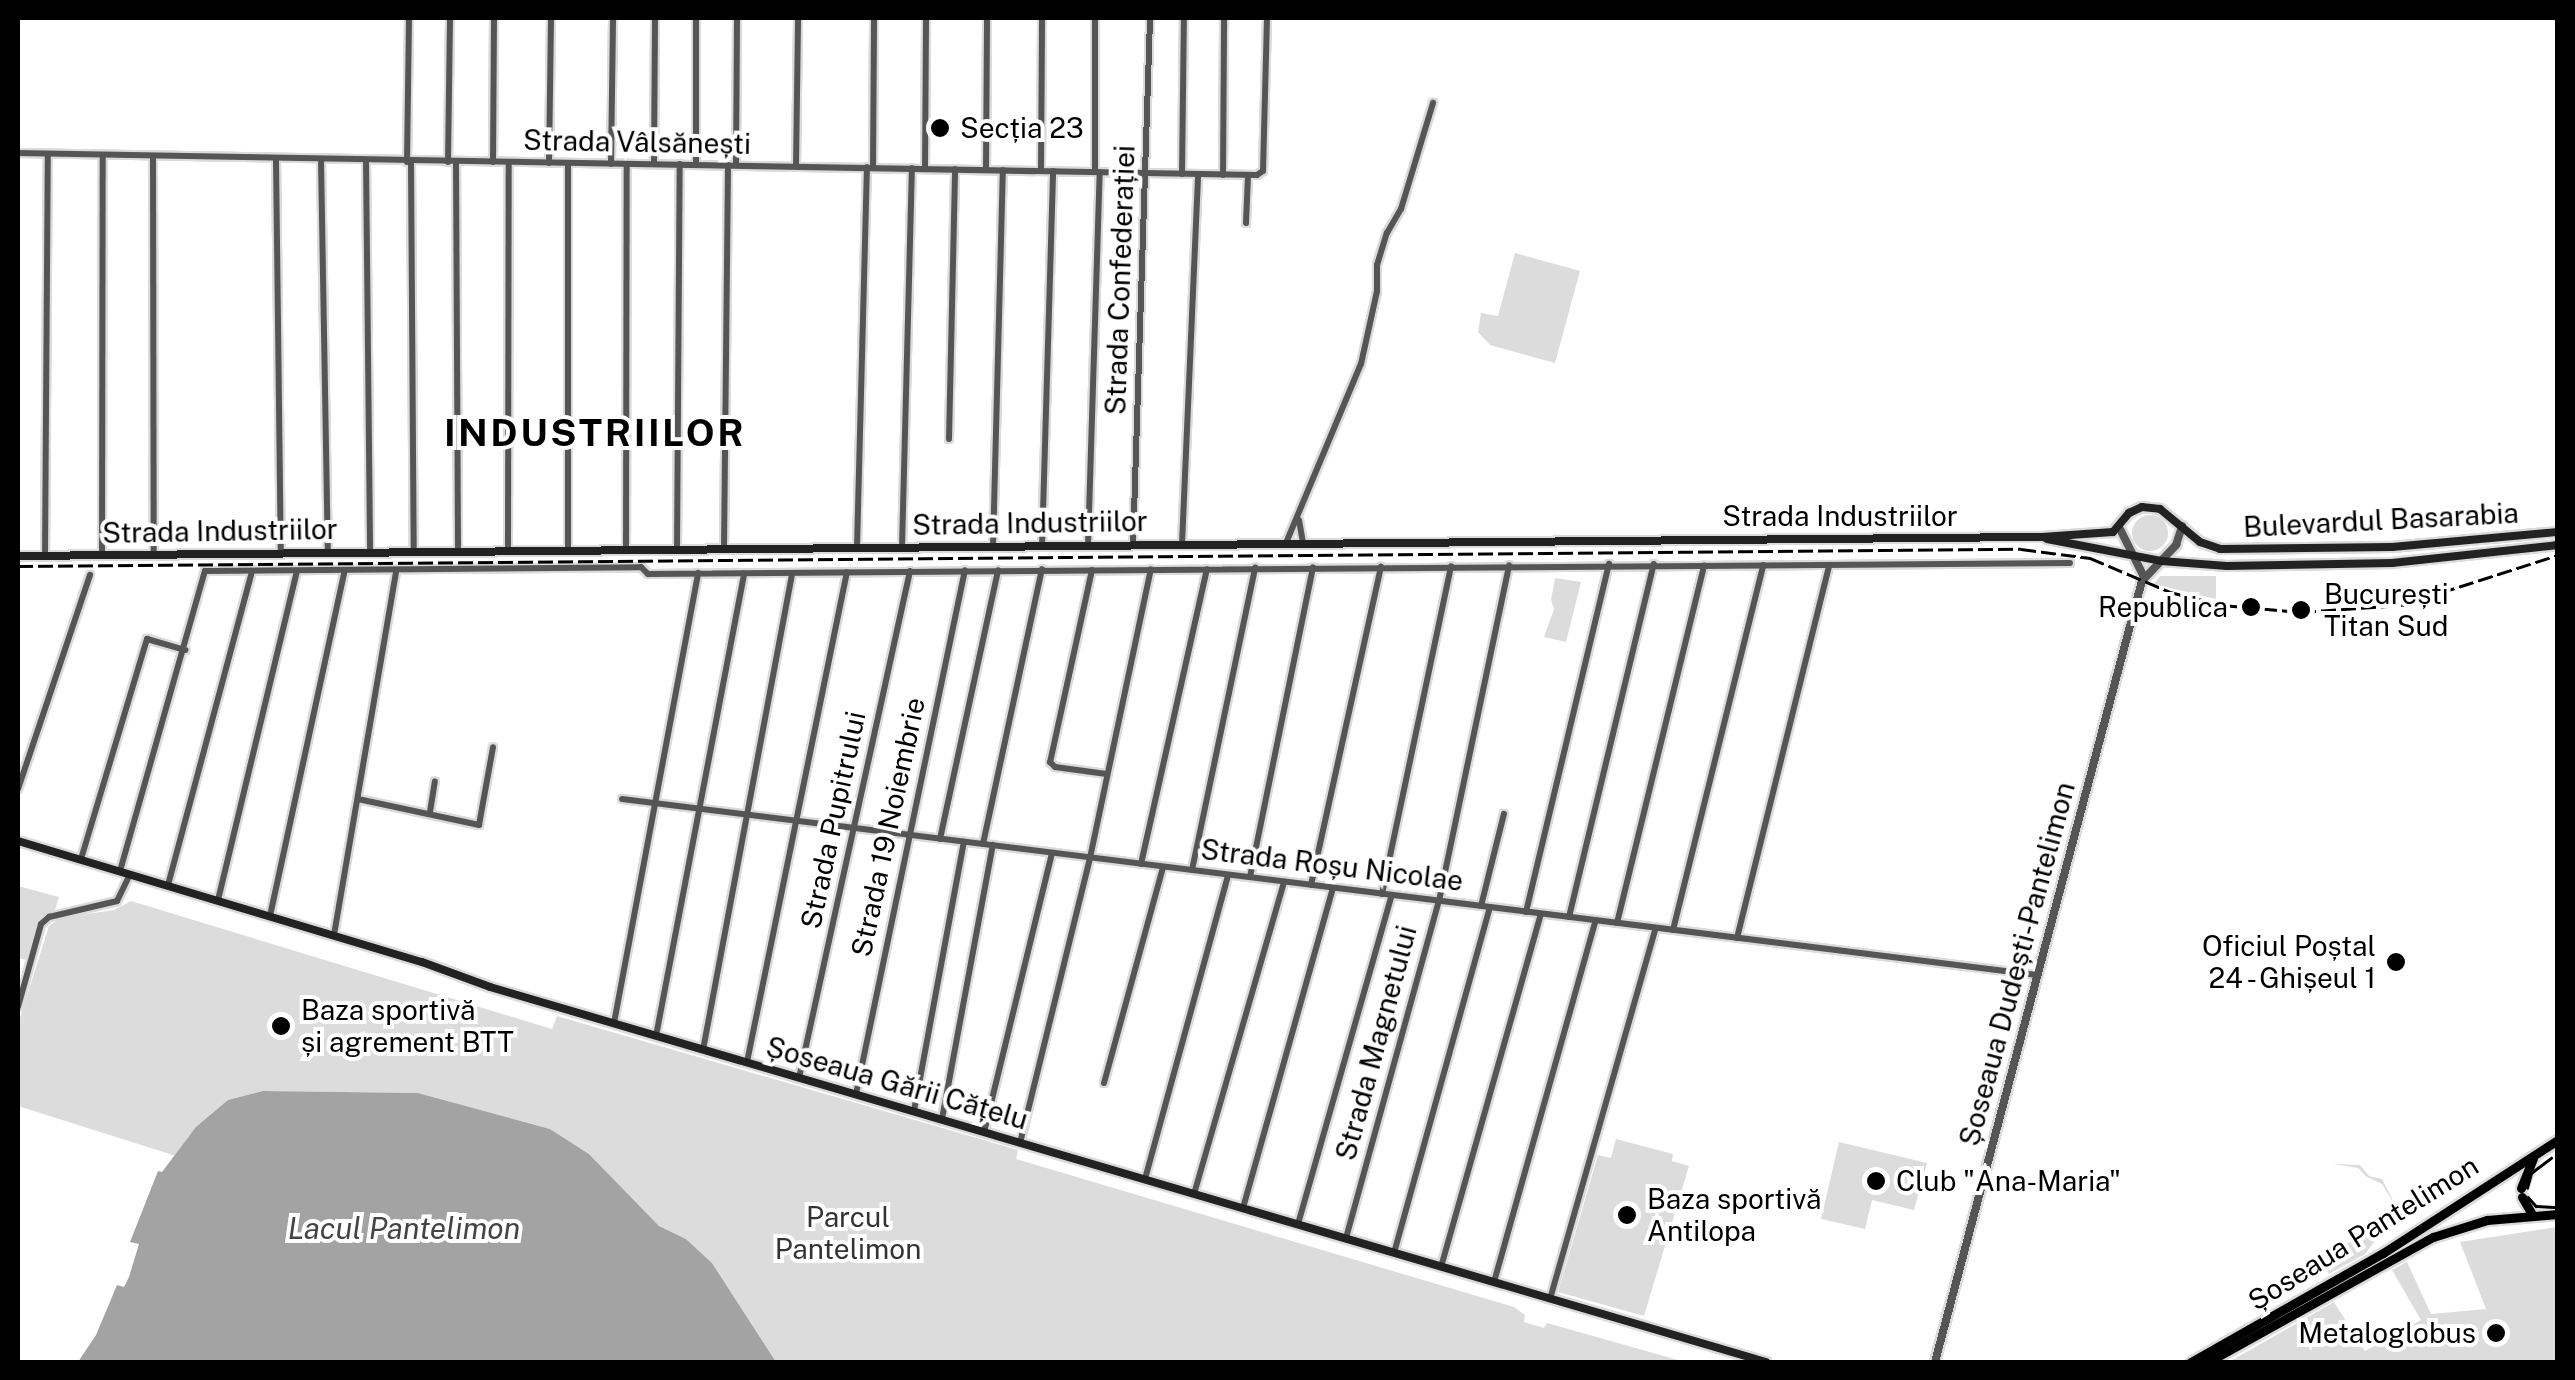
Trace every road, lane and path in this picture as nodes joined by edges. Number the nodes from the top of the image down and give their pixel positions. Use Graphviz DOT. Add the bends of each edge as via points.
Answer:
graph roads {
  1 [pos="408,18"];
  2 [pos="450,18"];
  3 [pos="494,18"];
  4 [pos="551,18"];
  5 [pos="613,18"];
  6 [pos="655,18"];
  7 [pos="696,18"];
  8 [pos="737,18"];
  9 [pos="798,18"];
  10 [pos="874,18"];
  11 [pos="926,18"];
  12 [pos="987,18"];
  13 [pos="1042,18"];
  14 [pos="1095,18"];
  15 [pos="1150,18"];
  16 [pos="1184,18"];
  17 [pos="1224,18"];
  18 [pos="1266,18"];
  19 [pos="1432,104"];
  20 [pos="18,153"];
  21 [pos="48,154"];
  22 [pos="102,156"];
  23 [pos="153,157"];
  24 [pos="276,160"];
  25 [pos="321,160"];
  26 [pos="366,161"];
  27 [pos="409,162"];
  28 [pos="452,162"];
  29 [pos="493,162"];
  30 [pos="509,163"];
  31 [pos="549,163"];
  32 [pos="568,164"];
  33 [pos="611,164"];
  34 [pos="627,164"];
  35 [pos="654,164"];
  36 [pos="680,164"];
  37 [pos="696,164"];
  38 [pos="732,165"];
  39 [pos="796,166"];
  40 [pos="870,168"];
  41 [pos="912,168"];
  42 [pos="924,168"];
  43 [pos="955,169"];
  44 [pos="986,170"];
  45 [pos="1003,170"];
  46 [pos="1041,171"];
  47 [pos="1053,171"];
  48 [pos="1097,172"];
  49 [pos="1148,174"];
  50 [pos="1182,174"];
  51 [pos="1198,174"];
  52 [pos="1223,175"];
  53 [pos="1253,175"];
  54 [pos="1246,223"];
  55 [pos="949,439"];
  56 [pos="2160,510"];
  57 [pos="1299,519"];
  58 [pos="2182,526"];
  59 [pos="2120,529"];
  60 [pos="2558,532"];
  61 [pos="2042,538"];
  62 [pos="1286,543"];
  63 [pos="1304,543"];
  64 [pos="1182,544"];
  65 [pos="1088,545"];
  66 [pos="1133,545"];
  67 [pos="2558,545"];
  68 [pos="994,546"];
  69 [pos="1042,546"];
  70 [pos="902,547"];
  71 [pos="857,548"];
  72 [pos="677,549"];
  73 [pos="724,549"];
  74 [pos="568,550"];
  75 [pos="626,550"];
  76 [pos="458,551"];
  77 [pos="508,551"];
  78 [pos="370,552"];
  79 [pos="414,552"];
  80 [pos="281,553"];
  81 [pos="328,553"];
  82 [pos="154,554"];
  83 [pos="46,555"];
  84 [pos="102,555"];
  85 [pos="18,556"];
  86 [pos="2131,556"];
  87 [pos="2160,561"];
  88 [pos="1610,564"];
  89 [pos="1654,564"];
  90 [pos="1704,564"];
  91 [pos="2070,564"];
  92 [pos="1763,565"];
  93 [pos="1829,565"];
  94 [pos="1451,566"];
  95 [pos="1509,566"];
  96 [pos="1381,567"];
  97 [pos="1255,568"];
  98 [pos="1314,568"];
  99 [pos="1151,569"];
  100 [pos="1207,569"];
  101 [pos="966,570"];
  102 [pos="998,570"];
  103 [pos="1042,570"];
  104 [pos="1092,570"];
  105 [pos="910,571"];
  106 [pos="252,572"];
  107 [pos="296,572"];
  108 [pos="396,572"];
  109 [pos="792,572"];
  110 [pos="847,572"];
  111 [pos="344,573"];
  112 [pos="744,573"];
  113 [pos="698,574"];
  114 [pos="90,575"];
  115 [pos="2144,577"];
  116 [pos="184,650"];
  117 [pos="494,747"];
  118 [pos="1107,774"];
  119 [pos="434,781"];
  120 [pos="18,789"];
  121 [pos="358,799"];
  122 [pos="622,799"];
  123 [pos="656,804"];
  124 [pos="700,809"];
  125 [pos="430,812"];
  126 [pos="1504,814"];
  127 [pos="746,815"];
  128 [pos="796,821"];
  129 [pos="854,828"];
  130 [pos="910,835"];
  131 [pos="940,839"];
  132 [pos="18,841"];
  133 [pos="964,842"];
  134 [pos="982,844"];
  135 [pos="993,846"];
  136 [pos="1052,853"];
  137 [pos="1090,858"];
  138 [pos="81,860"];
  139 [pos="1141,864"];
  140 [pos="1163,866"];
  141 [pos="1192,870"];
  142 [pos="120,871"];
  143 [pos="130,874"];
  144 [pos="1228,874"];
  145 [pos="1250,878"];
  146 [pos="1284,882"];
  147 [pos="168,885"];
  148 [pos="1311,885"];
  149 [pos="1333,888"];
  150 [pos="1382,894"];
  151 [pos="1392,895"];
  152 [pos="218,900"];
  153 [pos="1439,901"];
  154 [pos="1485,907"];
  155 [pos="1526,912"];
  156 [pos="1541,914"];
  157 [pos="270,916"];
  158 [pos="1569,917"];
  159 [pos="1596,920"];
  160 [pos="1616,923"];
  161 [pos="1656,928"];
  162 [pos="1673,930"];
  163 [pos="334,935"];
  164 [pos="1737,938"];
  165 [pos="2037,975"];
  166 [pos="18,1007"];
  167 [pos="614,1024"];
  168 [pos="656,1036"];
  169 [pos="703,1050"];
  170 [pos="747,1062"];
  171 [pos="800,1078"];
  172 [pos="1104,1083"];
  173 [pos="856,1094"];
  174 [pos="914,1111"];
  175 [pos="942,1119"];
  176 [pos="984,1132"];
  177 [pos="2558,1140"];
  178 [pos="1020,1142"];
  179 [pos="2538,1152"];
  180 [pos="1145,1179"];
  181 [pos="1194,1194"];
  182 [pos="1243,1208"];
  183 [pos="2558,1214"];
  184 [pos="2533,1216"];
  185 [pos="1298,1224"];
  186 [pos="1346,1238"];
  187 [pos="1394,1253"];
  188 [pos="1441,1267"];
  189 [pos="1494,1282"];
  190 [pos="1550,1299"];
  191 [pos="1766,1362"];
  192 [pos="1934,1362"];
  193 [pos="2191,1362"];
  194 [pos="2208,1362"];
  1 -- 27 [label="street"];
  2 -- 28 [label="street"];
  3 -- 29 [label="street"];
  4 -- 31 [label="street"];
  5 -- 33 [label="street"];
  6 -- 35 [label="street"];
  7 -- 37 [label="street"];
  8 -- 38 [label="street"];
  9 -- 39 [label="street"];
  10 -- 40 [label="street"];
  11 -- 42 [label="street"];
  12 -- 44 [label="street"];
  13 -- 46 [label="street"];
  14 -- 48 [label="street"];
  15 -- 49 [label="street, Strada Confederației"];
  16 -- 50 [label="street"];
  17 -- 52 [label="street"];
  18 -- 53 [label="street" via="1262,171"];
  19 -- 57 [label="street" via="1377,265 1361,364"];
  20 -- 21 [label="street, Strada Vâlsănești"];
  21 -- 22 [label="street, Strada Vâlsănești"];
  21 -- 83 [label="street"];
  22 -- 23 [label="street, Strada Vâlsănești"];
  22 -- 84 [label="street"];
  23 -- 24 [label="street, Strada Vâlsănești"];
  23 -- 82 [label="street"];
  24 -- 25 [label="street, Strada Vâlsănești"];
  24 -- 80 [label="street"];
  25 -- 26 [label="street, Strada Vâlsănești"];
  25 -- 81 [label="street"];
  26 -- 27 [label="street, Strada Vâlsănești"];
  26 -- 78 [label="street"];
  27 -- 28 [label="street, Strada Vâlsănești"];
  27 -- 79 [label="street"];
  28 -- 29 [label="street, Strada Vâlsănești"];
  28 -- 76 [label="street"];
  29 -- 30 [label="street, Strada Vâlsănești"];
  30 -- 31 [label="street, Strada Vâlsănești"];
  30 -- 77 [label="street"];
  31 -- 32 [label="street, Strada Vâlsănești"];
  32 -- 33 [label="street, Strada Vâlsănești"];
  32 -- 74 [label="street"];
  33 -- 34 [label="street, Strada Vâlsănești"];
  34 -- 35 [label="street, Strada Vâlsănești"];
  34 -- 75 [label="street"];
  35 -- 36 [label="street, Strada Vâlsănești"];
  36 -- 37 [label="street, Strada Vâlsănești"];
  36 -- 72 [label="street"];
  37 -- 38 [label="street, Strada Vâlsănești"];
  38 -- 39 [label="street, Strada Vâlsănești"];
  38 -- 73 [label="street"];
  39 -- 40 [label="street, Strada Vâlsănești"];
  40 -- 41 [label="street, Strada Vâlsănești"];
  40 -- 71 [label="street"];
  41 -- 42 [label="street, Strada Vâlsănești"];
  41 -- 70 [label="street"];
  42 -- 43 [label="street, Strada Vâlsănești"];
  43 -- 44 [label="street, Strada Vâlsănești"];
  43 -- 55 [label="street"];
  44 -- 45 [label="street, Strada Vâlsănești"];
  45 -- 46 [label="street, Strada Vâlsănești"];
  45 -- 68 [label="street"];
  46 -- 47 [label="street, Strada Vâlsănești"];
  47 -- 48 [label="street, Strada Vâlsănești"];
  47 -- 69 [label="street"];
  48 -- 49 [label="street, Strada Vâlsănești"];
  48 -- 65 [label="street"];
  49 -- 50 [label="street, Strada Vâlsănești"];
  49 -- 66 [label="street, Strada Confederației"];
  50 -- 51 [label="street, Strada Vâlsănești"];
  51 -- 52 [label="street, Strada Vâlsănești"];
  51 -- 64 [label="street"];
  52 -- 53 [label="street, Strada Vâlsănești"];
  53 -- 54 [label="street"];
  56 -- 58 [label="main road, Bulevardul Basarabia"];
  56 -- 59 [label="main road, Strada Industriilor" via="2135,510"];
  57 -- 62 [label="street"];
  57 -- 63 [label="street"];
  58 -- 60 [label="main road, Bulevardul Basarabia" via="2206,546 2227,550 2392,547"];
  58 -- 87 [label="street, Șoseaua Dudești-Pantelimon" via="2176,545"];
  59 -- 61 [label="main road, Strada Industriilor"];
  59 -- 86 [label="street"];
  61 -- 63 [label="main road, Strada Industriilor"];
  61 -- 86 [label="main road, Strada Industriilor"];
  62 -- 63 [label="main road, Strada Industriilor"];
  62 -- 64 [label="main road, Strada Industriilor"];
  64 -- 66 [label="main road, Strada Industriilor"];
  65 -- 66 [label="main road, Strada Industriilor"];
  65 -- 69 [label="main road, Strada Industriilor"];
  67 -- 87 [label="main road, Bulevardul Basarabia" via="2376,564"];
  68 -- 69 [label="main road, Strada Industriilor"];
  68 -- 70 [label="main road, Strada Industriilor"];
  70 -- 71 [label="main road, Strada Industriilor"];
  71 -- 73 [label="main road, Strada Industriilor"];
  72 -- 73 [label="main road, Strada Industriilor"];
  72 -- 75 [label="main road, Strada Industriilor"];
  74 -- 75 [label="main road, Strada Industriilor"];
  74 -- 77 [label="main road, Strada Industriilor"];
  76 -- 77 [label="main road, Strada Industriilor"];
  76 -- 79 [label="main road, Strada Industriilor"];
  78 -- 79 [label="main road, Strada Industriilor"];
  78 -- 81 [label="main road, Strada Industriilor"];
  80 -- 81 [label="main road, Strada Industriilor"];
  80 -- 82 [label="main road, Strada Industriilor"];
  82 -- 84 [label="main road, Strada Industriilor"];
  83 -- 84 [label="main road, Strada Industriilor"];
  83 -- 85 [label="main road, Strada Industriilor"];
  86 -- 87 [label="main road, Strada Industriilor"];
  86 -- 115 [label="street"];
  87 -- 115 [label="street, Șoseaua Dudești-Pantelimon"];
  88 -- 89 [label="street"];
  88 -- 95 [label="street"];
  88 -- 155 [label="street"];
  89 -- 90 [label="street"];
  89 -- 158 [label="street"];
  90 -- 92 [label="street"];
  90 -- 160 [label="street"];
  91 -- 93 [label="street"];
  92 -- 93 [label="street"];
  92 -- 162 [label="street"];
  93 -- 164 [label="street"];
  94 -- 95 [label="street"];
  94 -- 96 [label="street"];
  94 -- 150 [label="street"];
  95 -- 153 [label="street, Strada Magnetului"];
  96 -- 98 [label="street"];
  96 -- 148 [label="street"];
  97 -- 98 [label="street"];
  97 -- 100 [label="street"];
  97 -- 141 [label="street"];
  98 -- 145 [label="street"];
  99 -- 100 [label="street"];
  99 -- 104 [label="street"];
  99 -- 118 [label="street"];
  100 -- 139 [label="street"];
  101 -- 102 [label="street"];
  101 -- 105 [label="street"];
  101 -- 130 [label="street, Strada 19 Noiembrie"];
  102 -- 103 [label="street"];
  102 -- 131 [label="street"];
  103 -- 104 [label="street"];
  103 -- 134 [label="street"];
  104 -- 118 [label="street" via="1050,762"];
  105 -- 110 [label="street"];
  105 -- 129 [label="street, Strada Pupitrului"];
  106 -- 107 [label="street"];
  106 -- 116 [label="street" via="206,571"];
  106 -- 147 [label="street"];
  107 -- 111 [label="street"];
  107 -- 152 [label="street"];
  108 -- 111 [label="street"];
  108 -- 113 [label="street" via="640,567 648,574"];
  108 -- 121 [label="street"];
  109 -- 110 [label="street"];
  109 -- 112 [label="street"];
  109 -- 127 [label="street"];
  110 -- 128 [label="street"];
  111 -- 157 [label="street"];
  112 -- 113 [label="street"];
  112 -- 124 [label="street"];
  113 -- 123 [label="street"];
  114 -- 120 [label="street"];
  115 -- 165 [label="street, Șoseaua Dudești-Pantelimon"];
  116 -- 138 [label="street" via="147,639"];
  116 -- 142 [label="street"];
  117 -- 125 [label="street" via="479,825"];
  118 -- 137 [label="street"];
  119 -- 125 [label="street"];
  121 -- 125 [label="street"];
  121 -- 163 [label="street"];
  122 -- 123 [label="street, Strada Roșu Nicolae"];
  123 -- 124 [label="street, Strada Roșu Nicolae"];
  123 -- 167 [label="street"];
  124 -- 127 [label="street, Strada Roșu Nicolae"];
  124 -- 168 [label="street"];
  126 -- 154 [label="street"];
  127 -- 128 [label="street, Strada Roșu Nicolae"];
  127 -- 169 [label="street"];
  128 -- 129 [label="street, Strada Roșu Nicolae"];
  128 -- 170 [label="street"];
  129 -- 130 [label="street, Strada Roșu Nicolae"];
  129 -- 171 [label="street, Strada Pupitrului"];
  130 -- 131 [label="street, Strada Roșu Nicolae"];
  130 -- 173 [label="street, Strada 19 Noiembrie"];
  131 -- 133 [label="street, Strada Roșu Nicolae"];
  132 -- 138 [label="main road, Șoseaua Gării Cățelu"];
  133 -- 134 [label="street, Strada Roșu Nicolae"];
  133 -- 174 [label="street"];
  134 -- 135 [label="street, Strada Roșu Nicolae"];
  135 -- 136 [label="street, Strada Roșu Nicolae"];
  135 -- 175 [label="street"];
  136 -- 137 [label="street, Strada Roșu Nicolae"];
  136 -- 176 [label="street"];
  137 -- 139 [label="street, Strada Roșu Nicolae"];
  137 -- 178 [label="street"];
  138 -- 142 [label="main road, Șoseaua Gării Cățelu"];
  139 -- 140 [label="street, Strada Roșu Nicolae"];
  140 -- 141 [label="street, Strada Roșu Nicolae"];
  140 -- 172 [label="street"];
  141 -- 144 [label="street, Strada Roșu Nicolae"];
  142 -- 143 [label="main road, Șoseaua Gării Cățelu"];
  143 -- 147 [label="main road, Șoseaua Gării Cățelu"];
  143 -- 166 [label="street" via="116,901 41,924"];
  144 -- 145 [label="street, Strada Roșu Nicolae"];
  144 -- 180 [label="street"];
  145 -- 146 [label="street, Strada Roșu Nicolae"];
  146 -- 148 [label="street, Strada Roșu Nicolae"];
  146 -- 181 [label="street"];
  147 -- 152 [label="main road, Șoseaua Gării Cățelu"];
  148 -- 149 [label="street, Strada Roșu Nicolae"];
  149 -- 150 [label="street, Strada Roșu Nicolae"];
  149 -- 182 [label="street"];
  150 -- 151 [label="street, Strada Roșu Nicolae"];
  151 -- 153 [label="street, Strada Roșu Nicolae"];
  151 -- 185 [label="street"];
  152 -- 157 [label="main road, Șoseaua Gării Cățelu"];
  153 -- 154 [label="street, Strada Roșu Nicolae"];
  153 -- 186 [label="street, Strada Magnetului"];
  154 -- 155 [label="street, Strada Roșu Nicolae"];
  154 -- 187 [label="street"];
  155 -- 156 [label="street, Strada Roșu Nicolae"];
  156 -- 158 [label="street, Strada Roșu Nicolae"];
  156 -- 188 [label="street"];
  157 -- 163 [label="main road, Șoseaua Gării Cățelu"];
  158 -- 159 [label="street, Strada Roșu Nicolae"];
  159 -- 160 [label="street, Strada Roșu Nicolae"];
  159 -- 189 [label="street"];
  160 -- 161 [label="street, Strada Roșu Nicolae"];
  161 -- 162 [label="street, Strada Roșu Nicolae"];
  161 -- 190 [label="street"];
  162 -- 164 [label="street, Strada Roșu Nicolae"];
  163 -- 167 [label="main road, Șoseaua Gării Cățelu"];
  164 -- 165 [label="street, Strada Roșu Nicolae"];
  165 -- 192 [label="street, Șoseaua Dudești-Pantelimon"];
  167 -- 168 [label="main road, Șoseaua Gării Cățelu"];
  168 -- 169 [label="main road, Șoseaua Gării Cățelu"];
  169 -- 170 [label="main road, Șoseaua Gării Cățelu"];
  170 -- 171 [label="main road, Șoseaua Gării Cățelu"];
  171 -- 173 [label="main road, Șoseaua Gării Cățelu"];
  173 -- 174 [label="main road, Șoseaua Gării Cățelu"];
  174 -- 175 [label="main road, Șoseaua Gării Cățelu"];
  175 -- 176 [label="main road, Șoseaua Gării Cățelu"];
  176 -- 178 [label="main road, Șoseaua Gării Cățelu"];
  177 -- 179 [label="main road, Șoseaua Pantelimon"];
  178 -- 180 [label="main road, Șoseaua Gării Cățelu"];
  179 -- 184 [label="main road" via="2524,1173 2522,1193"];
  179 -- 193 [label="main road, Șoseaua Pantelimon" via="2396,1245"];
  180 -- 181 [label="main road, Șoseaua Gării Cățelu"];
  181 -- 182 [label="main road, Șoseaua Gării Cățelu"];
  182 -- 185 [label="main road, Șoseaua Gării Cățelu"];
  183 -- 184 [label="main road, Șoseaua Pantelimon"];
  184 -- 194 [label="main road, Șoseaua Pantelimon" via="2487,1220 2433,1236"];
  185 -- 186 [label="main road, Șoseaua Gării Cățelu"];
  186 -- 187 [label="main road, Șoseaua Gării Cățelu"];
  187 -- 188 [label="main road, Șoseaua Gării Cățelu"];
  188 -- 189 [label="main road, Șoseaua Gării Cățelu"];
  189 -- 190 [label="main road, Șoseaua Gării Cățelu"];
  190 -- 191 [label="main road, Șoseaua Gării Cățelu"];
}
